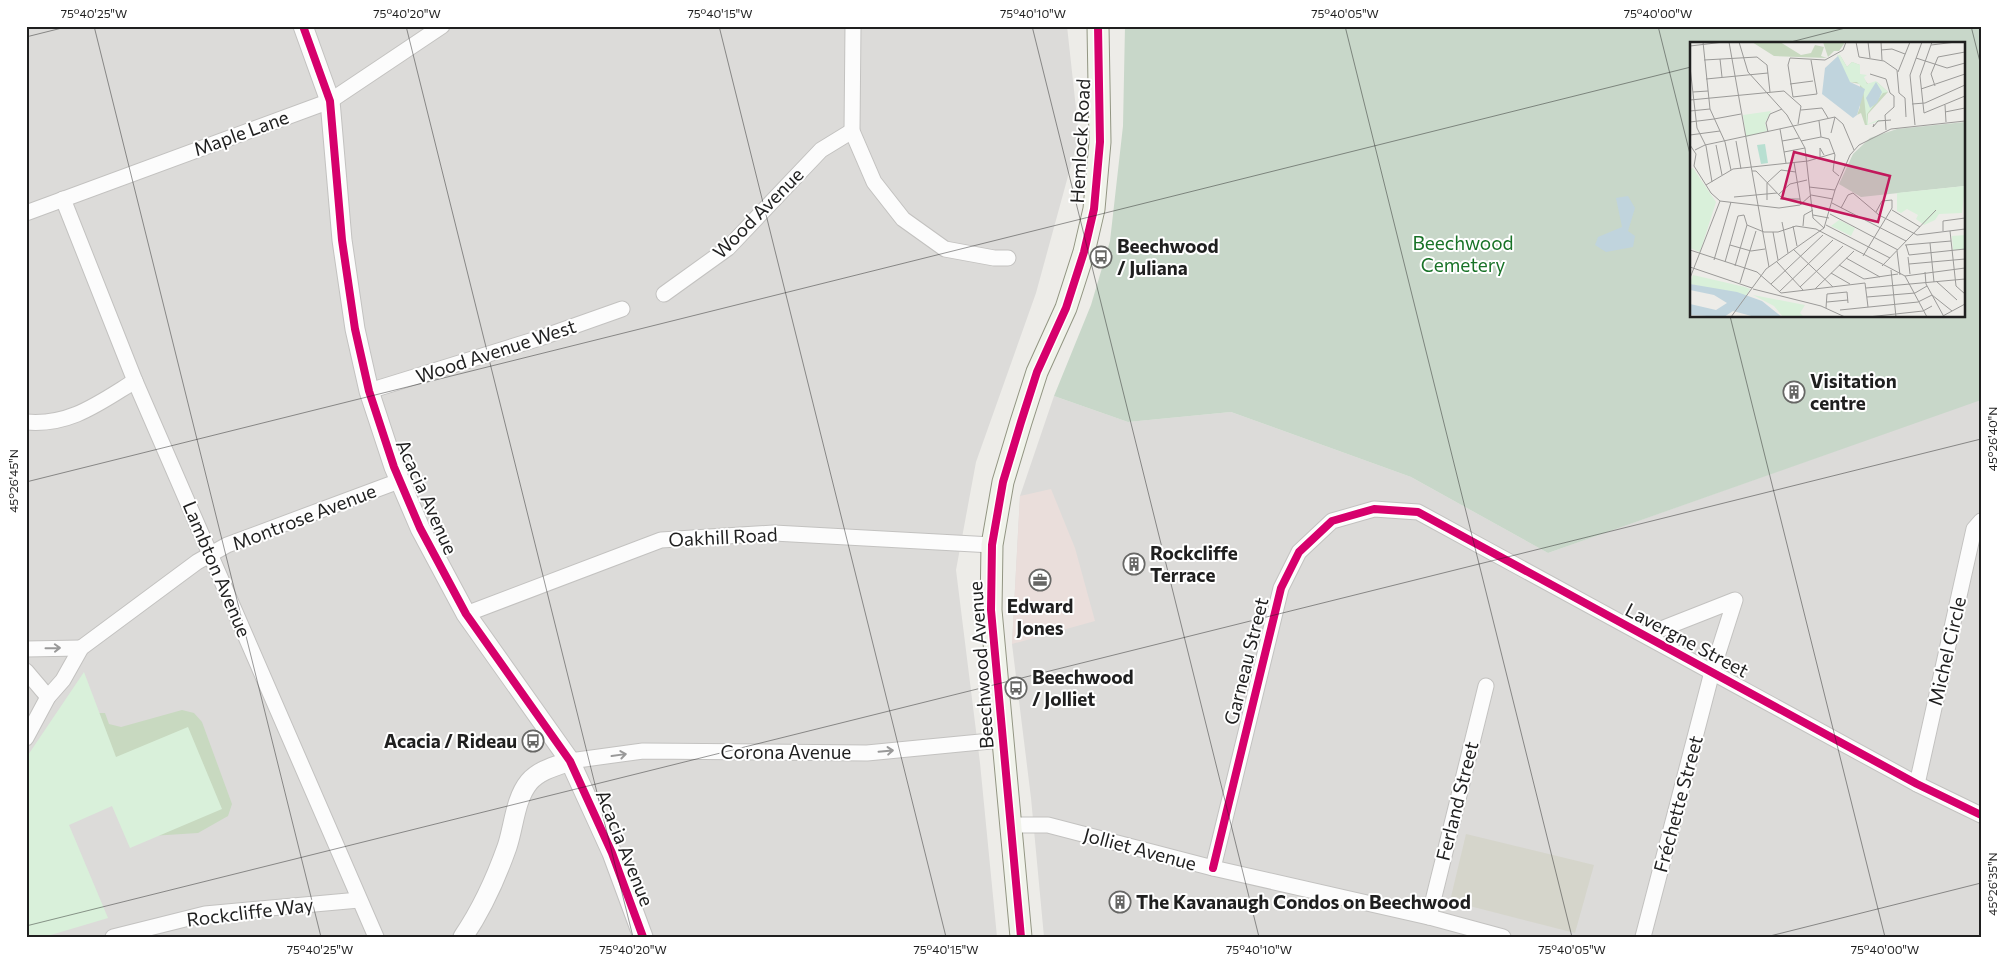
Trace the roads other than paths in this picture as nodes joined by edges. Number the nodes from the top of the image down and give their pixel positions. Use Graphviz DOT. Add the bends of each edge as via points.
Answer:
graph roads {
  1 [pos="303,26"];
  2 [pos="442,26"];
  3 [pos="853,26"];
  4 [pos="1098,26"];
  5 [pos="330,101"];
  6 [pos="852,131"];
  7 [pos="63,199"];
  8 [pos="26,213"];
  9 [pos="1083,256"];
  10 [pos="1008,258"];
  11 [pos="664,294"];
  12 [pos="622,309"];
  13 [pos="135,381"];
  14 [pos="369,391"];
  15 [pos="26,422"];
  16 [pos="399,481"];
  17 [pos="1374,509"];
  18 [pos="1981,521"];
  19 [pos="992,545"];
  20 [pos="211,556"];
  21 [pos="466,614"];
  22 [pos="1646,636"];
  23 [pos="80,648"];
  24 [pos="26,649"];
  25 [pos="26,671"];
  26 [pos="1712,672"];
  27 [pos="1486,686"];
  28 [pos="48,697"];
  29 [pos="26,738"];
  30 [pos="1002,740"];
  31 [pos="570,761"];
  32 [pos="1917,784"];
  33 [pos="1981,815"];
  34 [pos="1009,824"];
  35 [pos="1213,868"];
  36 [pos="359,900"];
  37 [pos="1429,917"];
  38 [pos="113,937"];
  39 [pos="376,937"];
  40 [pos="463,937"];
  41 [pos="643,937"];
  42 [pos="1021,937"];
  43 [pos="1503,937"];
  44 [pos="1643,937"];
  1 -- 5 [label="street, Acacia Avenue"];
  2 -- 5 [label="street, Maple Lane"];
  3 -- 6 [label="street"];
  4 -- 9 [label="main road, Hemlock Road" via="1100,142 1094,208"];
  5 -- 7 [label="street, Maple Lane"];
  5 -- 14 [label="street, Acacia Avenue" via="346,270"];
  6 -- 10 [label="street" via="874,182 903,219 945,248"];
  6 -- 11 [label="street, Wood Avenue" via="820,150 728,248"];
  7 -- 8 [label="street, Maple Lane"];
  7 -- 13 [label="street, Lambton Avenue"];
  9 -- 19 [label="main road, Beechwood Avenue" via="1066,308 1037,372 1021,422 1003,482"];
  12 -- 14 [label="street, Wood Avenue West"];
  13 -- 15 [label="street" via="82,414 42,424"];
  13 -- 20 [label="street, Lambton Avenue"];
  14 -- 16 [label="street, Acacia Avenue"];
  16 -- 20 [label="street, Montrose Avenue" via="227,545"];
  16 -- 21 [label="street, Acacia Avenue" via="427,543"];
  17 -- 22 [label="street, Lavergne Street" via="1418,512"];
  17 -- 35 [label="street, Garneau Street" via="1332,521 1299,552 1281,588"];
  18 -- 32 [label="street, Michel Circle" via="1974,529"];
  19 -- 21 [label="street, Oakhill Road" via="774,533 661,540"];
  19 -- 30 [label="main road, Beechwood Avenue" via="990,594"];
  20 -- 23 [label="street, Montrose Avenue" via="197,562"];
  20 -- 36 [label="street, Lambton Avenue"];
  21 -- 31 [label="street, Acacia Avenue"];
  22 -- 26 [label="street, Lavergne Street"];
  22 -- 26 [label="street, Lavergne Street" via="1735,600"];
  24 -- 23 [label="street, one-way"];
  23 -- 28 [label="street" via="63,680"];
  25 -- 28 [label="street"];
  26 -- 32 [label="street, Lavergne Street"];
  26 -- 44 [label="street, Fréchette Street"];
  27 -- 37 [label="street, Ferland Street"];
  28 -- 29 [label="street"];
  31 -- 30 [label="street, Corona Avenue, one-way" via="642,752 867,752"];
  30 -- 34 [label="main road, Beechwood Avenue"];
  31 -- 40 [label="street" via="545,770 529,782 519,803 499,870"];
  31 -- 41 [label="street, Acacia Avenue" via="612,853"];
  32 -- 33 [label="street, Lavergne Street"];
  34 -- 35 [label="street, Jolliet Avenue" via="1048,825"];
  34 -- 42 [label="main road, Beechwood Avenue"];
  35 -- 37 [label="street, Jolliet Avenue"];
  36 -- 38 [label="street, Rockcliffe Way" via="205,914"];
  36 -- 39 [label="street, Lambton Avenue"];
  37 -- 43 [label="street, Jolliet Avenue"];
}
